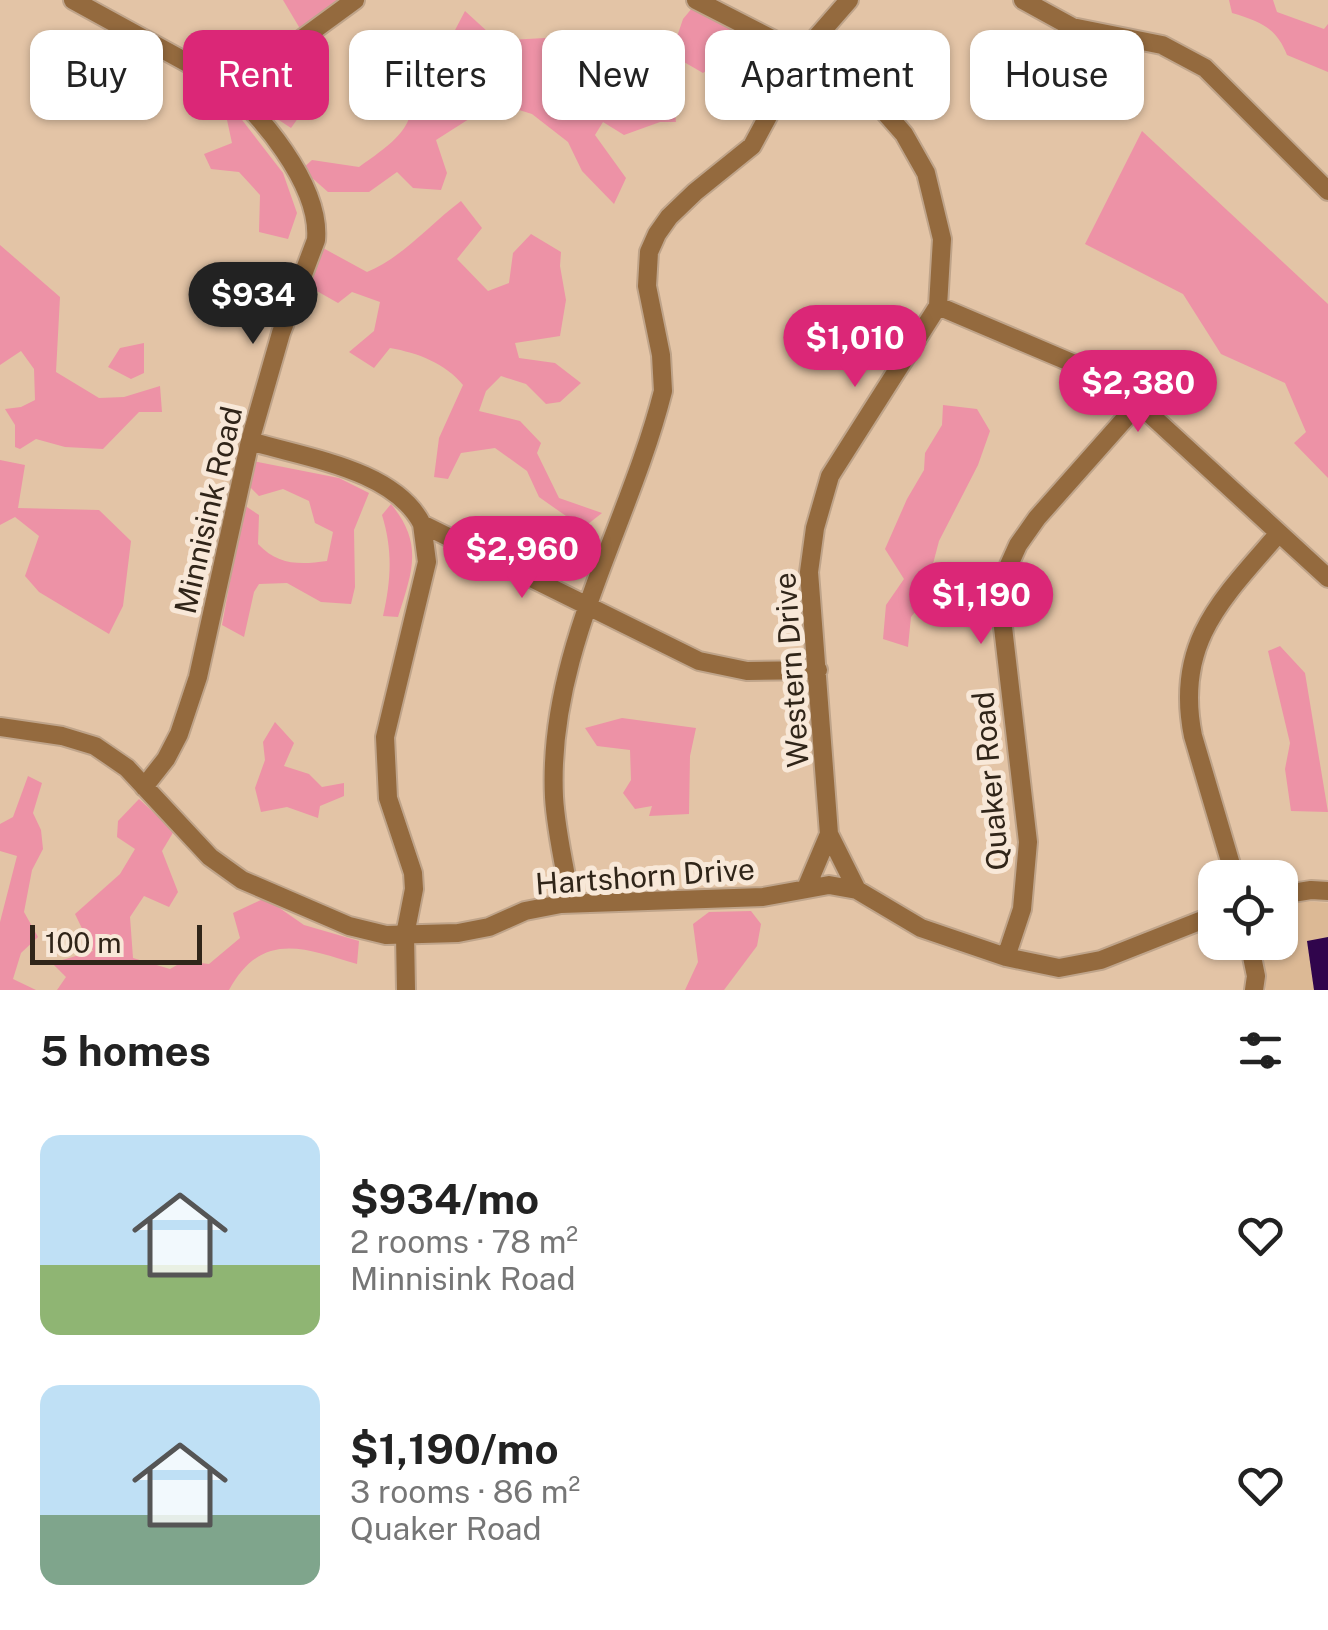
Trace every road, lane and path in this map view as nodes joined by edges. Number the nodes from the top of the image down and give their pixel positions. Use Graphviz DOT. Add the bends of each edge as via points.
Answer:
graph roads {
  1 [pos="74,0"];
  2 [pos="355,0"];
  3 [pos="696,0"];
  4 [pos="849,0"];
  5 [pos="1023,0"];
  6 [pos="314,30"];
  7 [pos="754,30"];
  8 [pos="823,30"];
  9 [pos="183,62"];
  10 [pos="255,120"];
  11 [pos="766,120"];
  12 [pos="893,120"];
  13 [pos="1328,191"];
  14 [pos="938,306"];
  15 [pos="1138,404"];
  16 [pos="250,441"];
  17 [pos="422,524"];
  18 [pos="1279,534"];
  19 [pos="1328,578"];
  20 [pos="586,606"];
  21 [pos="818,670"];
  22 [pos="0,727"];
  23 [pos="144,787"];
  24 [pos="829,834"];
  25 [pos="1230,860"];
  26 [pos="807,886"];
  27 [pos="857,890"];
  28 [pos="1328,891"];
  29 [pos="1298,892"];
  30 [pos="571,903"];
  31 [pos="1198,921"];
  32 [pos="405,935"];
  33 [pos="1006,957"];
  34 [pos="1253,960"];
  35 [pos="406,990"];
  36 [pos="1254,990"];
  1 -- 9 [label="street, Minnisink Road"];
  2 -- 6 [label="street"];
  3 -- 7 [label="street, Western Drive"];
  4 -- 8 [label="street"];
  5 -- 13 [label="street" via="1072,27 1162,45 1206,68"];
  10 -- 16 [label="street, Minnisink Road" via="302,180 317,227"];
  11 -- 20 [label="street" via="752,146 669,216 649,252 663,391"];
  12 -- 14 [label="street, Western Drive" via="934,194 943,262"];
  14 -- 15 [label="street" via="1091,371"];
  14 -- 21 [label="street, Western Drive" via="830,476 808,572"];
  15 -- 18 [label="street"];
  15 -- 33 [label="street, Quaker Road" via="1018,545 1003,589 1028,842 1022,909"];
  16 -- 17 [label="street" via="379,481 406,500"];
  16 -- 23 [label="street, Minnisink Road" via="198,677 179,734"];
  17 -- 20 [label="street"];
  17 -- 32 [label="street" via="427,562 385,737 388,798 413,874"];
  18 -- 19 [label="street"];
  18 -- 25 [label="street" via="1202,630 1189,678 1193,736"];
  20 -- 21 [label="street" via="723,668"];
  20 -- 30 [label="street" via="556,750 554,797"];
  21 -- 24 [label="street, Western Drive"];
  22 -- 23 [label="street, Hartshorn Drive" via="95,746"];
  23 -- 32 [label="street, Hartshorn Drive" via="210,858 242,880 349,926"];
  24 -- 26 [label="street, Western Drive"];
  24 -- 27 [label="street, Western Drive"];
  26 -- 27 [label="street, Hartshorn Drive"];
  26 -- 30 [label="street, Hartshorn Drive" via="763,897"];
  27 -- 33 [label="street, Hartshorn Drive" via="921,928"];
  28 -- 29 [label="street"];
  30 -- 32 [label="street, Hartshorn Drive" via="458,933"];
  31 -- 33 [label="street, Hartshorn Drive" via="1081,966"];
  32 -- 35 [label="street"];
  34 -- 36 [label="street"];
}
